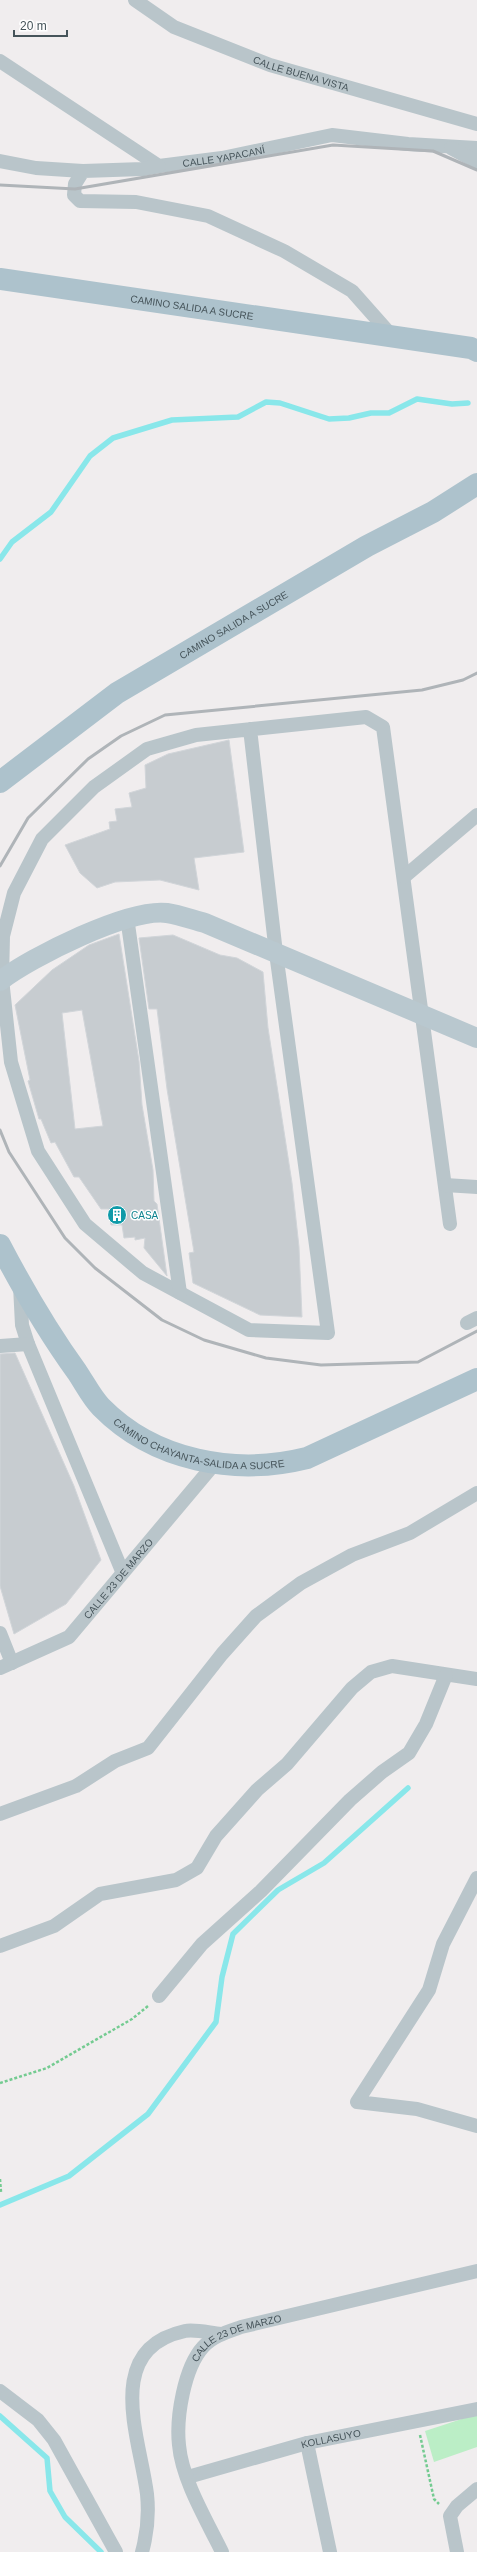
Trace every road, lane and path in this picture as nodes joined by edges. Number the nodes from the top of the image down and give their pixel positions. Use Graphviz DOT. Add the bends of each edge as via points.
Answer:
graph roads {
  1 [pos="135,0"];
  2 [pos="0,62"];
  3 [pos="477,124"];
  4 [pos="446,145"];
  5 [pos="477,148"];
  6 [pos="0,161"];
  7 [pos="477,162"];
  8 [pos="159,166"];
  9 [pos="83,171"];
  10 [pos="0,279"];
  11 [pos="391,335"];
  12 [pos="477,352"];
  13 [pos="477,484"];
  14 [pos="250,729"];
  15 [pos="0,782"];
  16 [pos="477,815"];
  17 [pos="404,877"];
  18 [pos="128,917"];
  19 [pos="276,953"];
  20 [pos="1,980"];
  21 [pos="423,1015"];
  22 [pos="477,1038"];
  23 [pos="445,1185"];
  24 [pos="477,1187"];
  25 [pos="450,1224"];
  26 [pos="0,1245"];
  27 [pos="20,1282"];
  28 [pos="180,1293"];
  29 [pos="28,1344"];
  30 [pos="0,1346"];
  31 [pos="477,1379"];
  32 [pos="216,1462"];
  33 [pos="477,1493"];
  34 [pos="122,1572"];
  35 [pos="0,1633"];
  36 [pos="6,1666"];
  37 [pos="446,1675"];
  38 [pos="477,1679"];
  39 [pos="0,1814"];
  40 [pos="477,1878"];
  41 [pos="0,1946"];
  42 [pos="159,1996"];
  43 [pos="0,2083"];
  44 [pos="477,2126"];
  45 [pos="0,2179"];
  46 [pos="1,2192"];
  47 [pos="477,2271"];
  48 [pos="221,2334"];
  49 [pos="0,2391"];
  50 [pos="477,2409"];
  51 [pos="417,2421"];
  52 [pos="307,2443"];
  53 [pos="188,2478"];
  54 [pos="477,2489"];
  55 [pos="450,2516"];
  56 [pos="116,2552"];
  57 [pos="142,2552"];
  58 [pos="222,2552"];
  59 [pos="330,2552"];
  60 [pos="457,2552"];
  1 -- 3 [label="street, CALLE BUENA VISTA" via="174,27 270,65"];
  2 -- 8 [label="street"];
  4 -- 5 [label="street, CALLE YAPACANÍ"];
  4 -- 7 [label="street"];
  4 -- 8 [label="street, CALLE YAPACANÍ" via="408,144 332,135 222,158"];
  6 -- 9 [label="street, CALLE YAPACANÍ" via="36,168"];
  8 -- 9 [label="street, CALLE YAPACANÍ"];
  9 -- 11 [label="street" via="75,184 74,195 80,201 136,202 208,216 284,251 352,291"];
  10 -- 11 [label="main road, CAMINO SALIDA A SUCRE"];
  11 -- 12 [label="main road, CAMINO SALIDA A SUCRE" via="471,348"];
  13 -- 15 [label="main road, CAMINO SALIDA A SUCRE" via="433,512 367,546 117,693"];
  14 -- 17 [label="street" via="366,717 383,727"];
  14 -- 19 [label="street"];
  14 -- 20 [label="street" via="196,734 147,749 94,787 42,839 14,893 3,936"];
  16 -- 17 [label="street"];
  17 -- 21 [label="street"];
  18 -- 19 [label="main road" via="166,913 205,923"];
  18 -- 20 [label="main road" via="52,950"];
  18 -- 28 [label="street"];
  19 -- 21 [label="main road"];
  19 -- 28 [label="street" via="328,1332 250,1330"];
  20 -- 28 [label="street" via="11,1062 38,1152 85,1224 143,1273"];
  21 -- 22 [label="main road"];
  21 -- 23 [label="street"];
  23 -- 24 [label="street"];
  23 -- 25 [label="street"];
  26 -- 27 [label="main road, CAMINO CHAYANTA-SALIDA A SUCRE"];
  27 -- 29 [label="street" via="22,1325"];
  27 -- 32 [label="main road, CAMINO CHAYANTA-SALIDA A SUCRE" via="51,1335 101,1407 138,1437 186,1458"];
  29 -- 30 [label="street"];
  29 -- 34 [label="street"];
  31 -- 32 [label="main road, CAMINO CHAYANTA-SALIDA A SUCRE" via="307,1458 278,1465 250,1466"];
  32 -- 34 [label="street, CALLE 23 DE MARZO"];
  33 -- 39 [label="street" via="410,1533 346,1558 301,1583 256,1616 222,1654 148,1748 115,1761 76,1786"];
  34 -- 36 [label="street, CALLE 23 DE MARZO" via="69,1637"];
  35 -- 36 [label="street"];
  37 -- 38 [label="street"];
  37 -- 41 [label="street" via="392,1666 371,1672 352,1688 287,1764 257,1790 216,1836 197,1868 176,1880 100,1894 54,1926"];
  37 -- 42 [label="street" via="426,1724 409,1753 350,1800 261,1891 202,1944"];
  40 -- 44 [label="street" via="443,1944 429,1990 357,2102 417,2109"];
  42 -- 43 [label="path" via="132,2019 47,2068"];
  45 -- 46 [label="path"];
  47 -- 48 [label="street, CALLE 23 DE MARZO" via="241,2327"];
  48 -- 53 [label="street, CALLE 23 DE MARZO" via="203,2347 188,2376 180,2403 179,2446"];
  48 -- 57 [label="street" via="186,2330 161,2340 139,2359 131,2387 147,2496 146,2536"];
  49 -- 56 [label="street" via="38,2420 54,2440"];
  50 -- 51 [label="street, KOLLASUYO"];
  51 -- 52 [label="street, KOLLASUYO"];
  51 -- 55 [label="path" via="434,2499"];
  52 -- 53 [label="street, KOLLASUYO"];
  52 -- 59 [label="street"];
  53 -- 58 [label="street, CALLE 23 DE MARZO"];
  54 -- 55 [label="street" via="457,2506"];
  55 -- 60 [label="street"];
}
